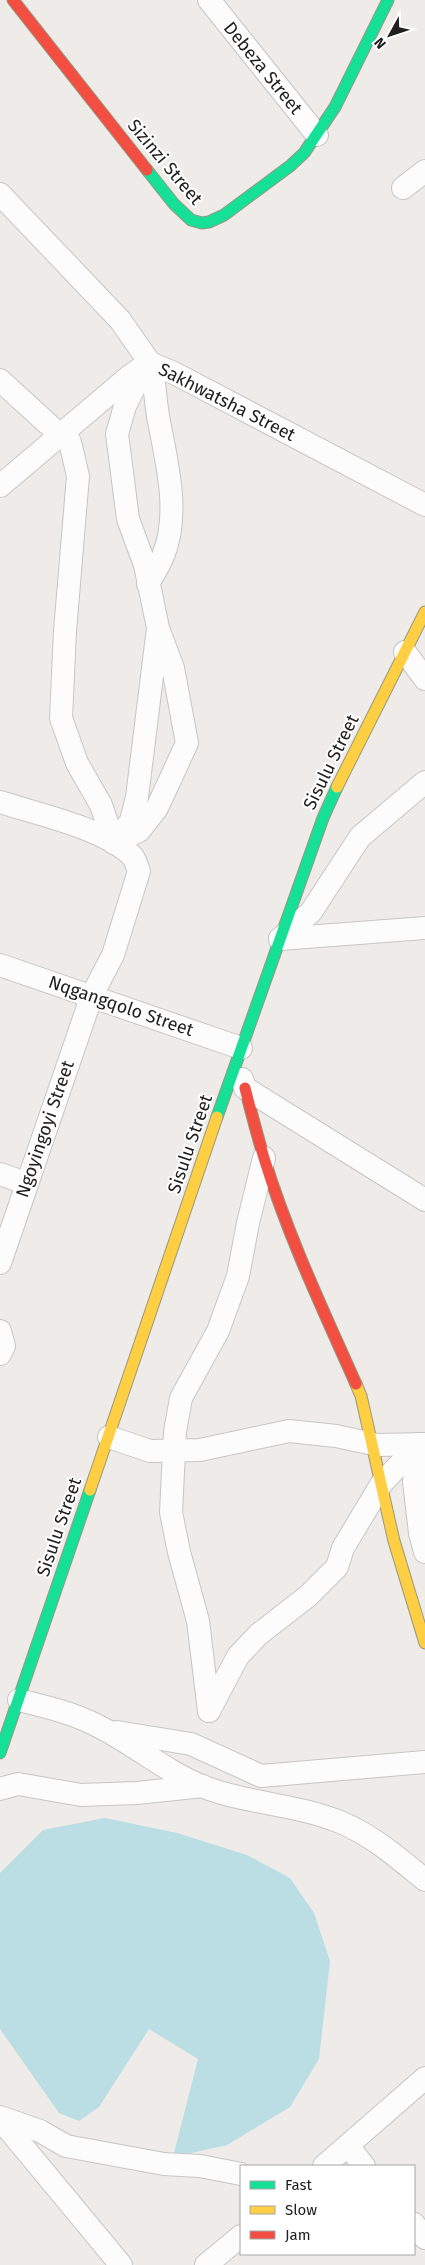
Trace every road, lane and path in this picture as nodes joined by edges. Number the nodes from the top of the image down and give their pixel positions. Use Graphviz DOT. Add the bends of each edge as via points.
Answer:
graph roads {
  1 [pos="13,0"];
  2 [pos="209,0"];
  3 [pos="388,0"];
  4 [pos="317,135"];
  5 [pos="425,171"];
  6 [pos="403,188"];
  7 [pos="0,194"];
  8 [pos="150,363"];
  9 [pos="0,380"];
  10 [pos="60,435"];
  11 [pos="0,486"];
  12 [pos="425,505"];
  13 [pos="148,584"];
  14 [pos="425,612"];
  15 [pos="158,628"];
  16 [pos="405,652"];
  17 [pos="425,679"];
  18 [pos="425,782"];
  19 [pos="0,802"];
  20 [pos="114,843"];
  21 [pos="425,928"];
  22 [pos="280,939"];
  23 [pos="0,965"];
  24 [pos="92,995"];
  25 [pos="238,1056"];
  26 [pos="245,1088"];
  27 [pos="264,1158"];
  28 [pos="0,1174"];
  29 [pos="26,1183"];
  30 [pos="425,1200"];
  31 [pos="0,1263"];
  32 [pos="0,1331"];
  33 [pos="0,1354"];
  34 [pos="109,1436"];
  35 [pos="372,1444"];
  36 [pos="422,1444"];
  37 [pos="174,1451"];
  38 [pos="380,1486"];
  39 [pos="425,1552"];
  40 [pos="425,1643"];
  41 [pos="19,1700"];
  42 [pos="106,1731"];
  43 [pos="0,1753"];
  44 [pos="425,1762"];
  45 [pos="203,1786"];
  46 [pos="0,1789"];
  47 [pos="425,1880"];
  48 [pos="425,2078"];
  49 [pos="0,2118"];
  50 [pos="348,2146"];
  51 [pos="325,2165"];
  52 [pos="363,2165"];
  53 [pos="240,2174"];
  54 [pos="415,2225"];
  55 [pos="240,2237"];
  56 [pos="425,2238"];
  57 [pos="121,2265"];
  58 [pos="206,2265"];
  1 -- 4 [label="street, Sizinzi Street" via="174,204 193,221 208,223 224,215 290,166"];
  2 -- 4 [label="street, Debeza Street"];
  3 -- 4 [label="street, Sizinzi Street"];
  5 -- 6 [label="street"];
  7 -- 8 [label="street, Sakhwatsha Street" via="120,320"];
  8 -- 10 [label="street"];
  8 -- 12 [label="street, Sakhwatsha Street"];
  8 -- 13 [label="street" via="170,480 171,528 163,556"];
  8 -- 13 [label="street" via="125,406 117,434 128,519 145,565"];
  9 -- 10 [label="street"];
  10 -- 11 [label="street"];
  10 -- 20 [label="street" via="70,442 78,476 61,718 77,764 101,805"];
  13 -- 15 [label="street"];
  14 -- 16 [label="street, Sisulu Street"];
  15 -- 20 [label="street" via="137,797 130,821"];
  15 -- 20 [label="street" via="173,668 188,742 156,808 139,831"];
  16 -- 17 [label="street"];
  16 -- 22 [label="street, Sisulu Street" via="323,818"];
  18 -- 22 [label="street" via="360,837 311,912"];
  19 -- 20 [label="street, Ngoyingoyi Street" via="95,833"];
  20 -- 24 [label="street, Ngoyingoyi Street" via="134,858 139,871 113,955"];
  21 -- 22 [label="street"];
  22 -- 25 [label="street, Sisulu Street"];
  23 -- 24 [label="street, Nqgangqolo Street"];
  24 -- 25 [label="street, Nqgangqolo Street"];
  24 -- 29 [label="street, Ngoyingoyi Street"];
  25 -- 26 [label="street"];
  25 -- 34 [label="street, Sisulu Street"];
  26 -- 27 [label="street"];
  26 -- 30 [label="street"];
  27 -- 35 [label="street" via="301,1260 361,1396"];
  27 -- 37 [label="street" via="238,1276 218,1331 181,1398"];
  28 -- 29 [label="street"];
  29 -- 31 [label="street, Ngoyingoyi Street"];
  32 -- 33 [label="street" via="4,1346"];
  34 -- 37 [label="street" via="150,1451"];
  34 -- 41 [label="street, Sisulu Street"];
  35 -- 36 [label="street"];
  35 -- 37 [label="street" via="289,1431 200,1450"];
  35 -- 38 [label="street"];
  36 -- 38 [label="street"];
  36 -- 39 [label="street" via="414,1482"];
  37 -- 38 [label="street" via="171,1512 198,1621 209,1712 238,1656 337,1568 343,1548"];
  38 -- 40 [label="street"];
  41 -- 42 [label="street" via="70,1712"];
  41 -- 43 [label="street, Sisulu Street"];
  42 -- 44 [label="street" via="191,1744 261,1776"];
  42 -- 45 [label="street"];
  45 -- 46 [label="street" via="137,1793 80,1794 18,1784"];
  45 -- 47 [label="street" via="338,1822 361,1832"];
  48 -- 50 [label="street"];
  49 -- 53 [label="street" via="40,2131 66,2146"];
  49 -- 57 [label="street"];
  50 -- 51 [label="street"];
  50 -- 52 [label="street"];
  54 -- 56 [label="street"];
  55 -- 58 [label="street"];
}
